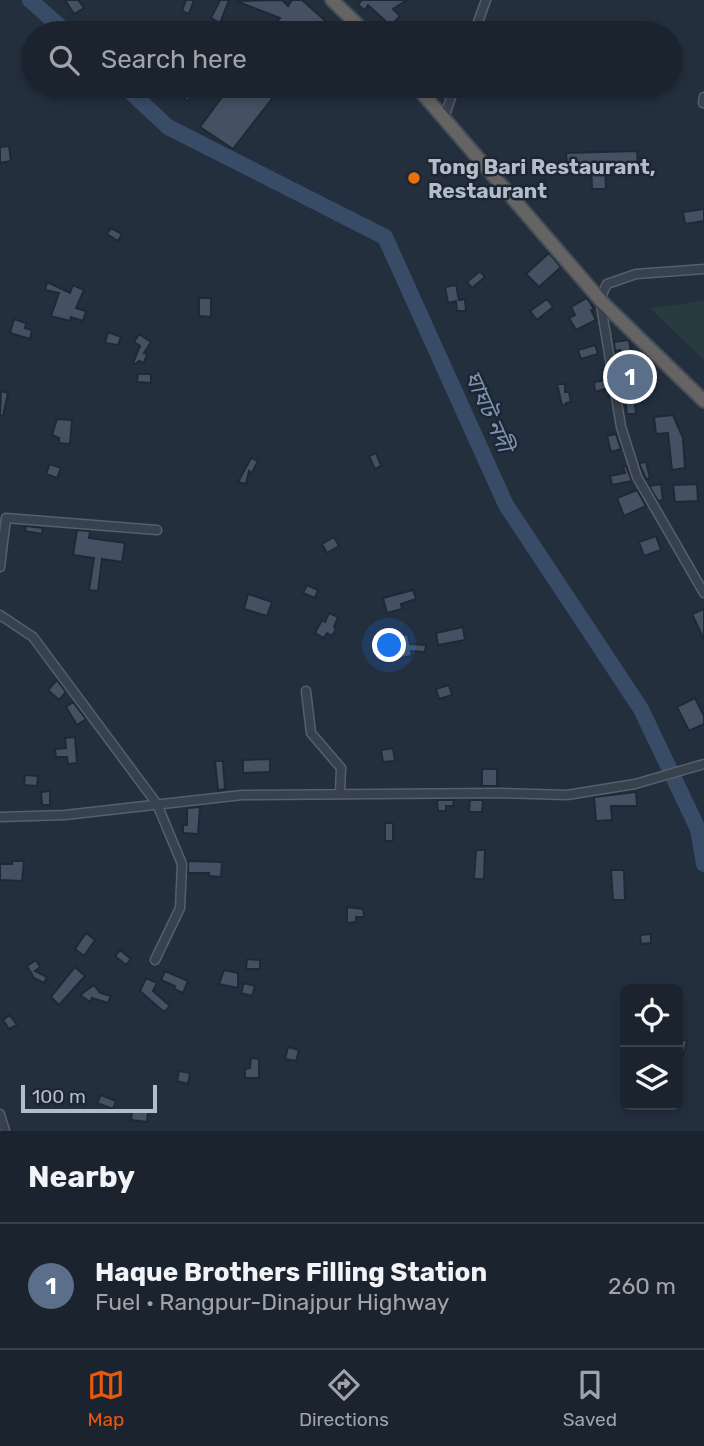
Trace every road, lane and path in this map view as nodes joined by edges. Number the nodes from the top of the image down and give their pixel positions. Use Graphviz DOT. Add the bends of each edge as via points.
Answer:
graph roads {
  1 [pos="332,0"];
  2 [pos="486,0"];
  3 [pos="354,21"];
  4 [pos="478,21"];
  5 [pos="704,97"];
  6 [pos="426,98"];
  7 [pos="452,98"];
  8 [pos="703,103"];
  9 [pos="444,118"];
  10 [pos="704,269"];
  11 [pos="600,299"];
  12 [pos="704,401"];
  13 [pos="157,530"];
  14 [pos="0,567"];
  15 [pos="704,593"];
  16 [pos="0,615"];
  17 [pos="306,691"];
  18 [pos="704,764"];
  19 [pos="340,794"];
  20 [pos="157,804"];
  21 [pos="0,817"];
  22 [pos="155,960"];
  23 [pos="0,1114"];
  24 [pos="5,1131"];
  1 -- 3 [label="highway"];
  2 -- 4 [label="street"];
  5 -- 8 [label="street"];
  6 -- 9 [label="highway"];
  7 -- 9 [label="street"];
  9 -- 11 [label="highway"];
  10 -- 11 [label="street" via="636,274 607,284"];
  11 -- 12 [label="highway"];
  11 -- 15 [label="street" via="621,427 637,477"];
  13 -- 14 [label="street" via="6,518"];
  16 -- 20 [label="street" via="33,637"];
  17 -- 19 [label="street" via="311,733 341,768"];
  18 -- 19 [label="street" via="635,784 567,796"];
  19 -- 20 [label="street" via="242,795"];
  20 -- 21 [label="street"];
  20 -- 22 [label="street" via="182,864 180,908"];
  23 -- 24 [label="street"];
}
